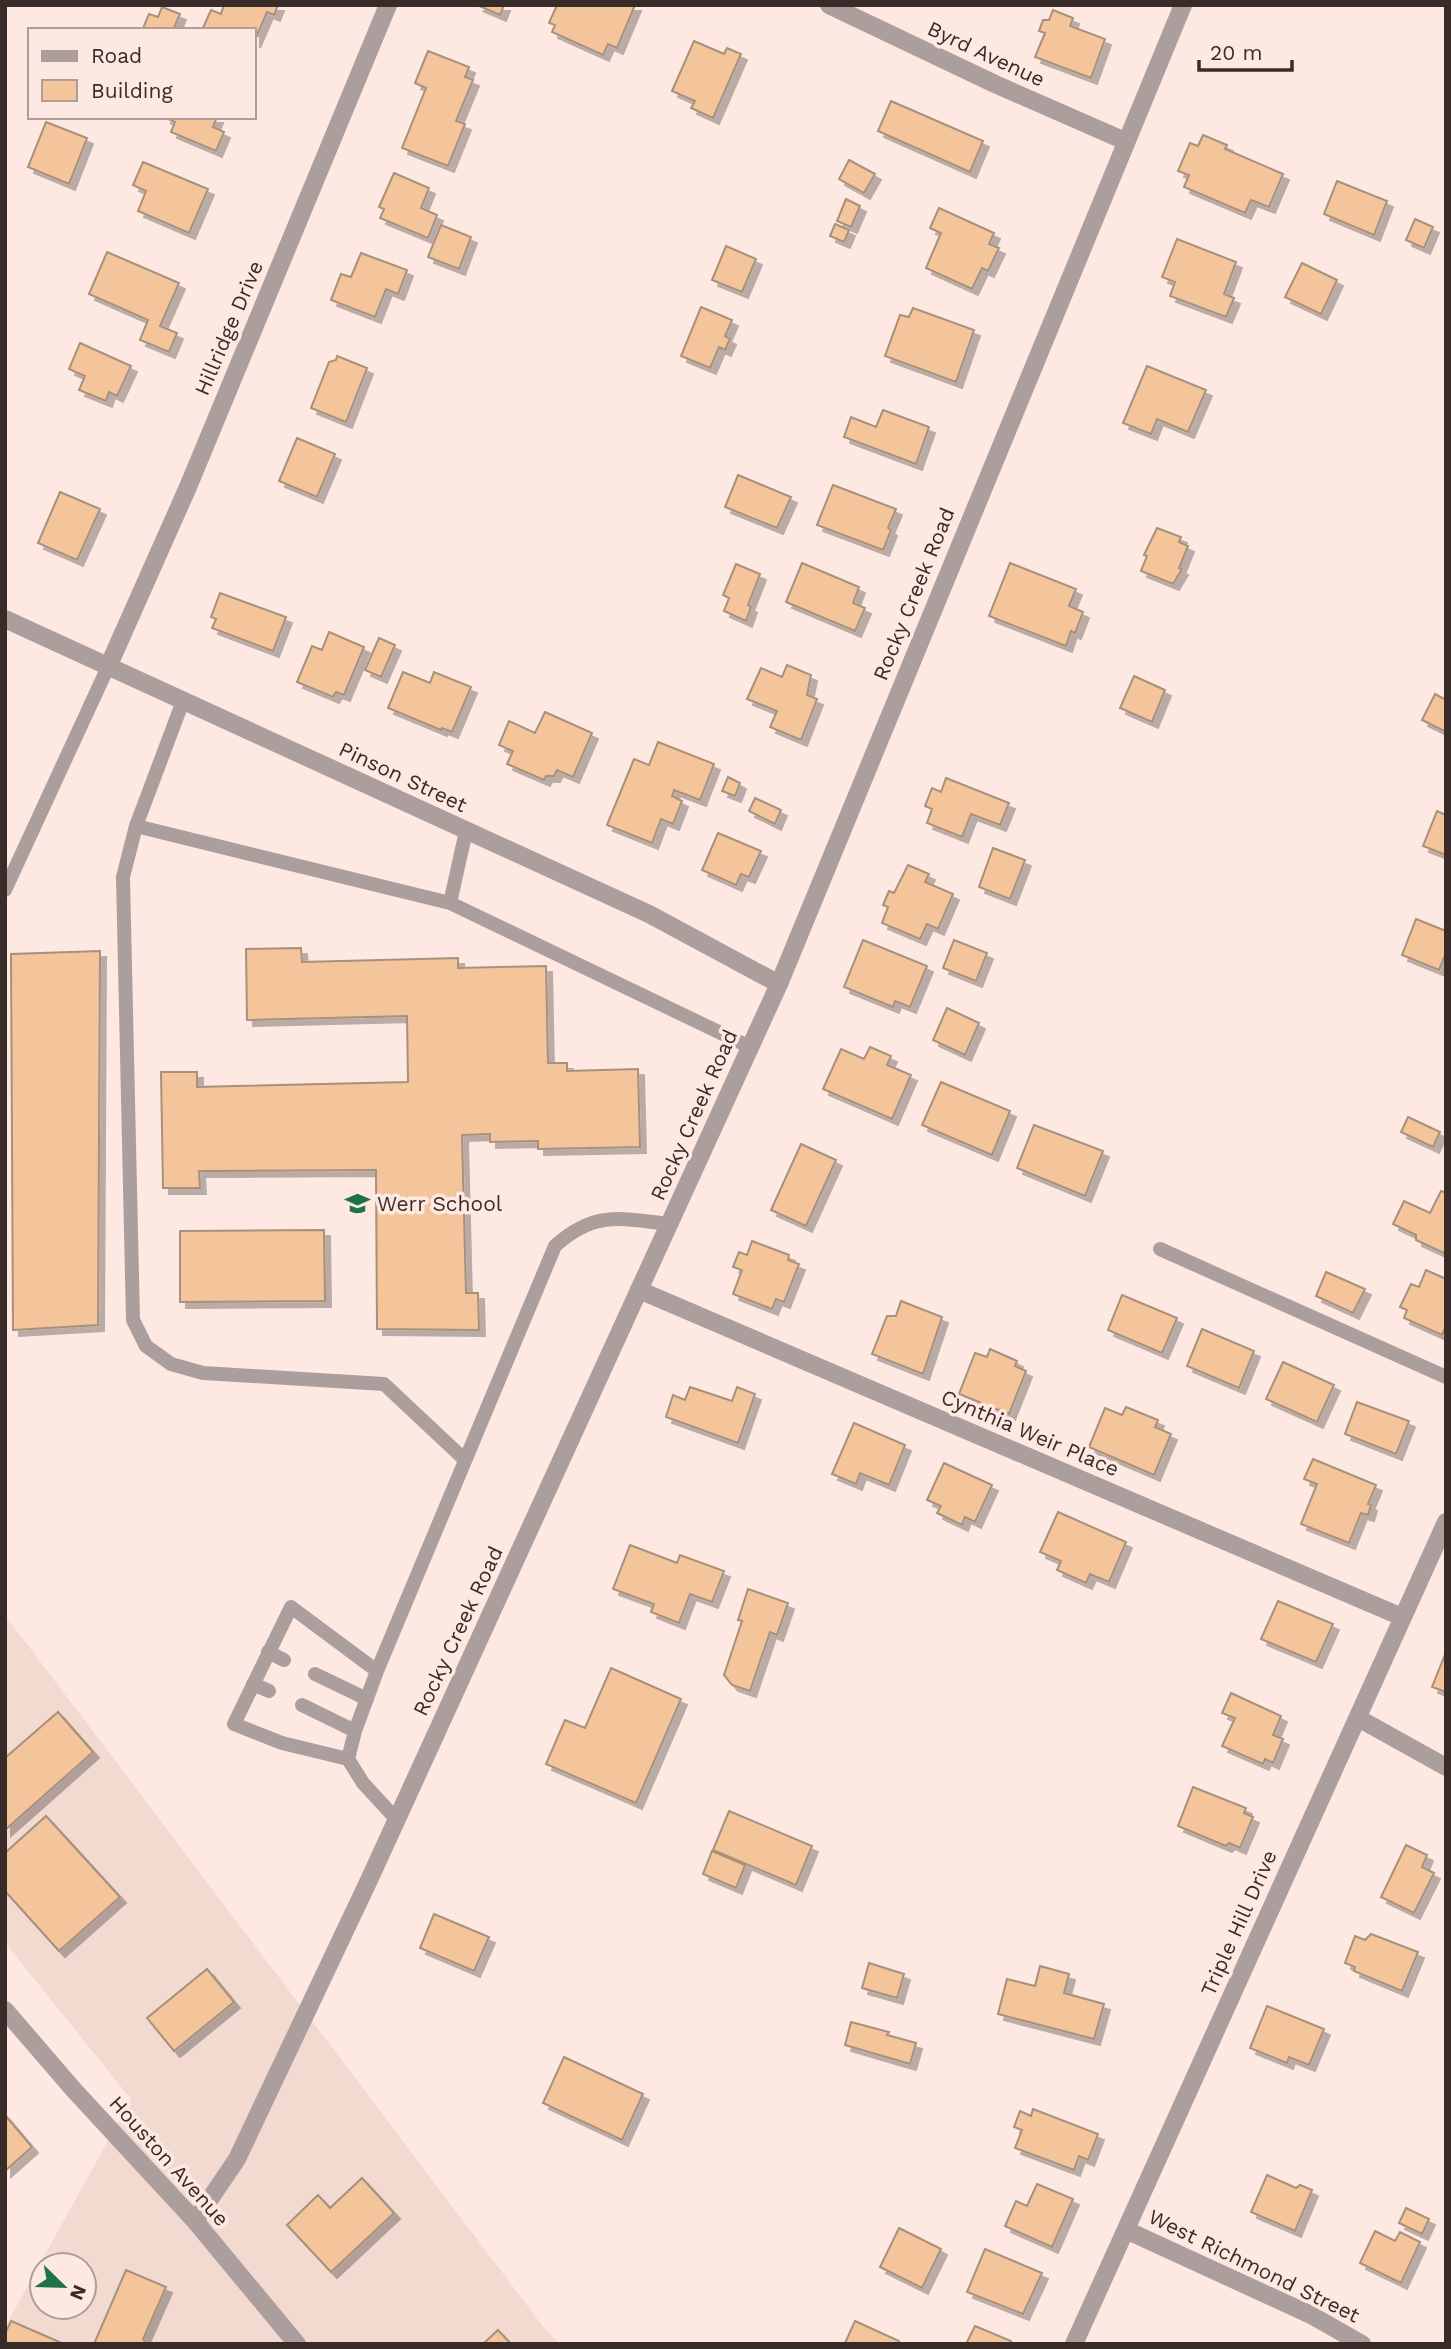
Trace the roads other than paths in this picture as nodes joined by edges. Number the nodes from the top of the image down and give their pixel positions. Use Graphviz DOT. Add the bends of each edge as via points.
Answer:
graph roads {
  1 [pos="388,5"];
  2 [pos="829,5"];
  3 [pos="1183,5"];
  4 [pos="1125,141"];
  5 [pos="5,619"];
  6 [pos="107,667"];
  7 [pos="183,701"];
  8 [pos="136,827"];
  9 [pos="466,831"];
  10 [pos="5,890"];
  11 [pos="450,904"];
  12 [pos="779,984"];
  13 [pos="750,1047"];
  14 [pos="669,1224"];
  15 [pos="1160,1249"];
  16 [pos="639,1290"];
  17 [pos="1446,1377"];
  18 [pos="465,1460"];
  19 [pos="1446,1522"];
  20 [pos="1402,1617"];
  21 [pos="268,1653"];
  22 [pos="284,1660"];
  23 [pos="377,1671"];
  24 [pos="315,1674"];
  25 [pos="253,1684"];
  26 [pos="269,1691"];
  27 [pos="367,1699"];
  28 [pos="302,1705"];
  29 [pos="1358,1718"];
  30 [pos="355,1731"];
  31 [pos="348,1759"];
  32 [pos="1446,1767"];
  33 [pos="397,1820"];
  34 [pos="5,2010"];
  35 [pos="195,2221"];
  36 [pos="1126,2231"];
  37 [pos="297,2344"];
  38 [pos="1074,2344"];
  39 [pos="1362,2344"];
  1 -- 6 [label="street, Hillridge Drive" via="188,487"];
  2 -- 4 [label="street, Byrd Avenue"];
  3 -- 4 [label="street, Rocky Creek Road"];
  4 -- 12 [label="street, Rocky Creek Road"];
  5 -- 6 [label="street, Pinson Street"];
  6 -- 7 [label="street, Pinson Street"];
  6 -- 10 [label="lane"];
  7 -- 8 [label="lane"];
  7 -- 9 [label="street, Pinson Street"];
  8 -- 11 [label="lane"];
  8 -- 18 [label="lane" via="123,877 134,1320 146,1346 172,1364 203,1373 384,1384"];
  9 -- 11 [label="lane"];
  9 -- 12 [label="street, Pinson Street" via="649,915"];
  11 -- 13 [label="lane"];
  12 -- 13 [label="street, Rocky Creek Road"];
  13 -- 14 [label="street, Rocky Creek Road"];
  14 -- 16 [label="street, Rocky Creek Road"];
  14 -- 18 [label="lane" via="595,1221 573,1230 555,1246"];
  15 -- 17 [label="lane"];
  16 -- 20 [label="street, Cynthia Weir Place"];
  16 -- 33 [label="street, Rocky Creek Road"];
  18 -- 23 [label="lane"];
  19 -- 20 [label="street, Triple Hill Drive"];
  20 -- 29 [label="street, Triple Hill Drive"];
  21 -- 22 [label="lane"];
  21 -- 23 [label="lane" via="291,1607"];
  21 -- 25 [label="lane"];
  23 -- 27 [label="lane"];
  24 -- 27 [label="lane"];
  25 -- 26 [label="lane"];
  25 -- 31 [label="lane" via="234,1724 282,1743"];
  27 -- 30 [label="lane"];
  28 -- 30 [label="lane"];
  29 -- 32 [label="street"];
  29 -- 36 [label="street, Triple Hill Drive"];
  30 -- 31 [label="lane"];
  31 -- 33 [label="lane"];
  33 -- 35 [label="street, Rocky Creek Road" via="237,2159"];
  34 -- 35 [label="street, Houston Avenue"];
  35 -- 37 [label="street, Houston Avenue"];
  36 -- 38 [label="street, Triple Hill Drive"];
  36 -- 39 [label="street, West Richmond Street" via="1311,2315"];
}
